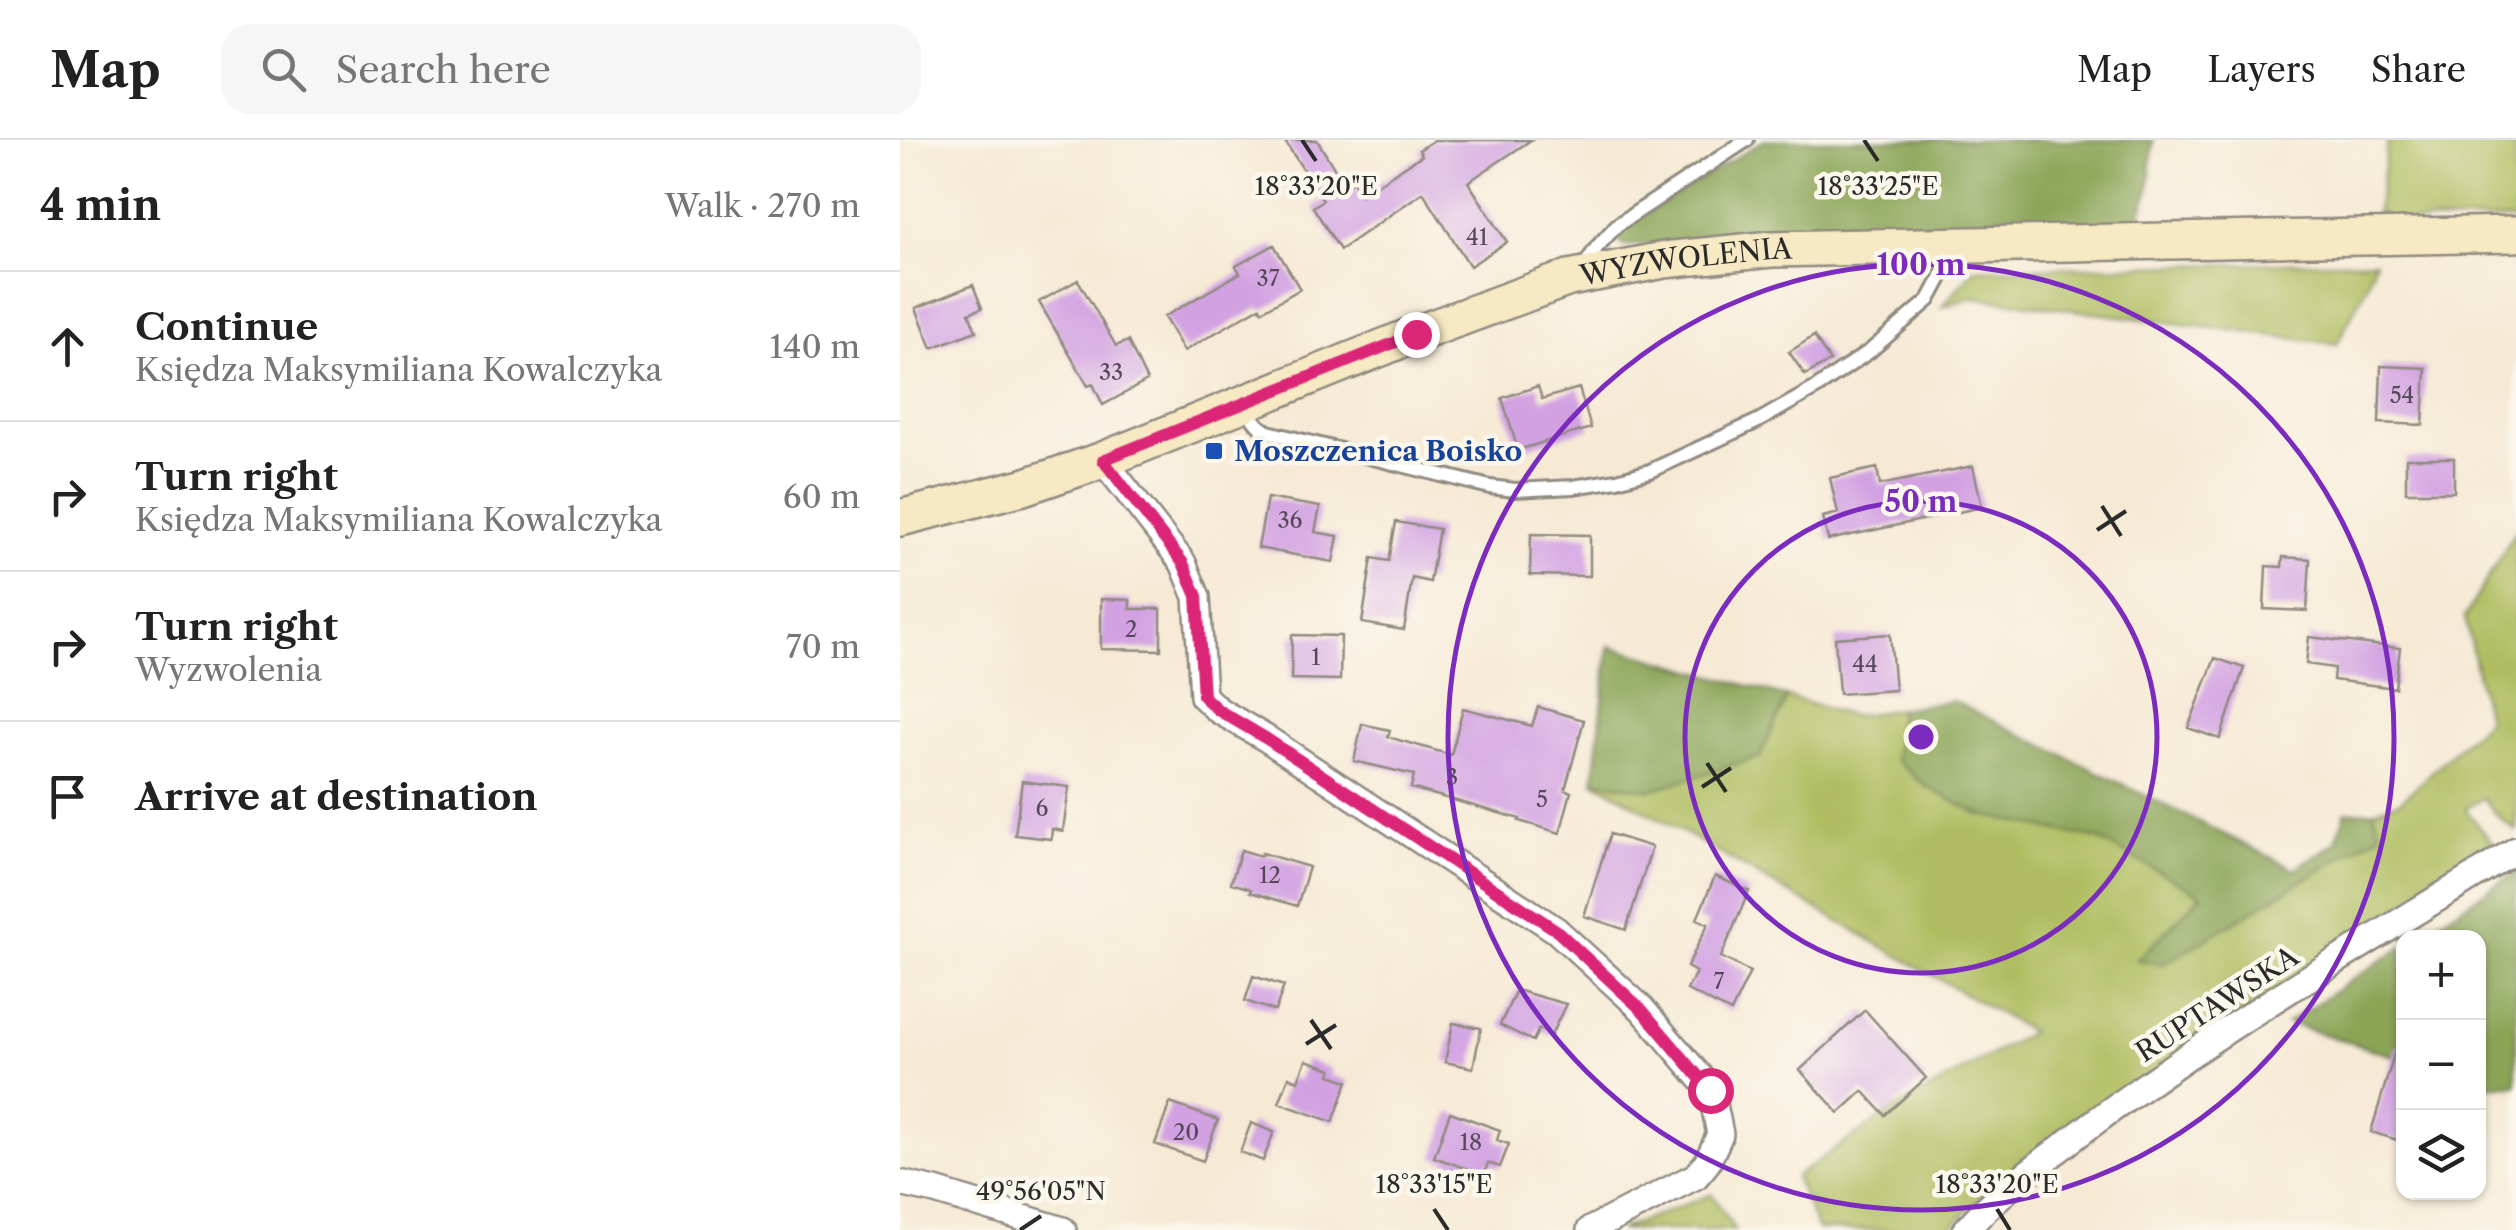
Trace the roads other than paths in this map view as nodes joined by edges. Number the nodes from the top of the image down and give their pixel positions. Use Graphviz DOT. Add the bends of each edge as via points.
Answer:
graph roads {
  1 [pos="1748,140"];
  2 [pos="2516,234"];
  3 [pos="1949,247"];
  4 [pos="1580,275"];
  5 [pos="1246,404"];
  6 [pos="1103,460"];
  7 [pos="900,518"];
  8 [pos="2516,850"];
  9 [pos="900,1183"];
  10 [pos="1063,1230"];
  11 [pos="1590,1230"];
  12 [pos="1966,1230"];
  1 -- 4 [label="lane" via="1617,224"];
  2 -- 3 [label="street, WYZWOLENIA"];
  3 -- 4 [label="street, WYZWOLENIA" via="1719,253"];
  3 -- 5 [label="lane" via="1929,300 1840,373 1758,421 1617,480 1490,488 1268,432"];
  4 -- 5 [label="street, WYZWOLENIA"];
  5 -- 6 [label="street, WYZWOLENIA"];
  6 -- 7 [label="street, WYZWOLENIA"];
  6 -- 11 [label="street" via="1183,563 1197,596 1203,696 1556,930 1642,1010 1710,1090 1720,1134 1696,1176"];
  8 -- 12 [label="street, RUPTAWSKA" via="2166,1072 2030,1172"];
  9 -- 10 [label="street"];
}
